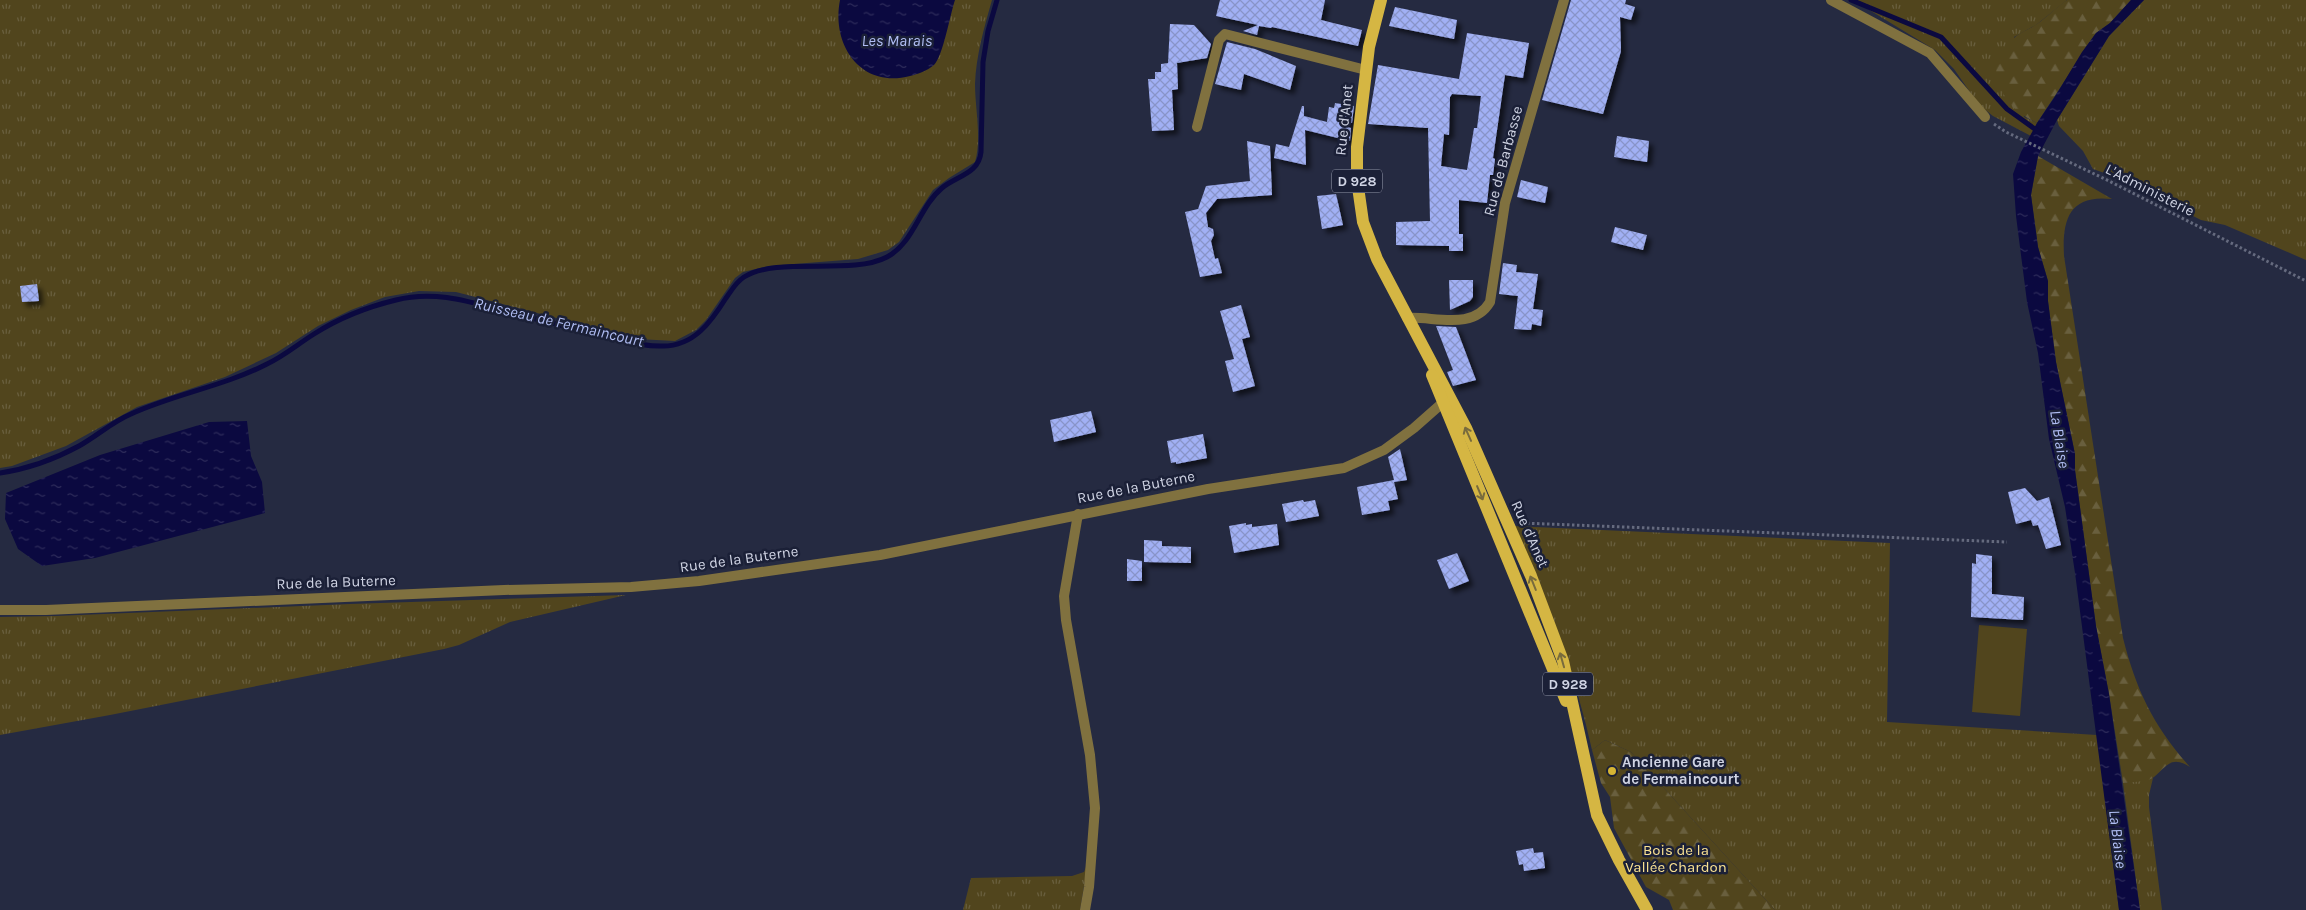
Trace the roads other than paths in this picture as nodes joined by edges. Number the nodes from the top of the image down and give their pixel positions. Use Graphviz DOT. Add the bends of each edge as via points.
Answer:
graph roads {
  1 [pos="1381,0"];
  2 [pos="1564,0"];
  3 [pos="1831,0"];
  4 [pos="1366,70"];
  5 [pos="1985,117"];
  6 [pos="1197,127"];
  7 [pos="1407,318"];
  8 [pos="1446,400"];
  9 [pos="1078,514"];
  10 [pos="0,610"];
  11 [pos="1580,741"];
  12 [pos="1085,910"];
  13 [pos="1647,910"];
  1 -- 4 [label="main road, Rue d'Anet / D 928"];
  2 -- 7 [label="street, Rue de Barbasse" via="1505,203 1490,302 1480,314 1467,319"];
  3 -- 5 [label="street" via="1930,53"];
  4 -- 6 [label="street" via="1225,34 1219,40"];
  4 -- 7 [label="main road, Rue d'Anet / D 928" via="1356,159 1360,209 1371,246"];
  7 -- 8 [label="main road, Rue d'Anet / D 928"];
  8 -- 9 [label="street, Rue de la Buterne" via="1384,450 1344,468"];
  8 -- 11 [label="main road, Rue d'Anet / D 928, one-way"];
  11 -- 8 [label="main road, Rue d'Anet / D 928, one-way" via="1563,661 1552,628 1507,522"];
  9 -- 10 [label="street, Rue de la Buterne" via="880,555 662,585"];
  9 -- 12 [label="street" via="1064,596 1090,754 1094,808"];
  11 -- 13 [label="main road, Rue d'Anet / D 928" via="1597,815"];
}
